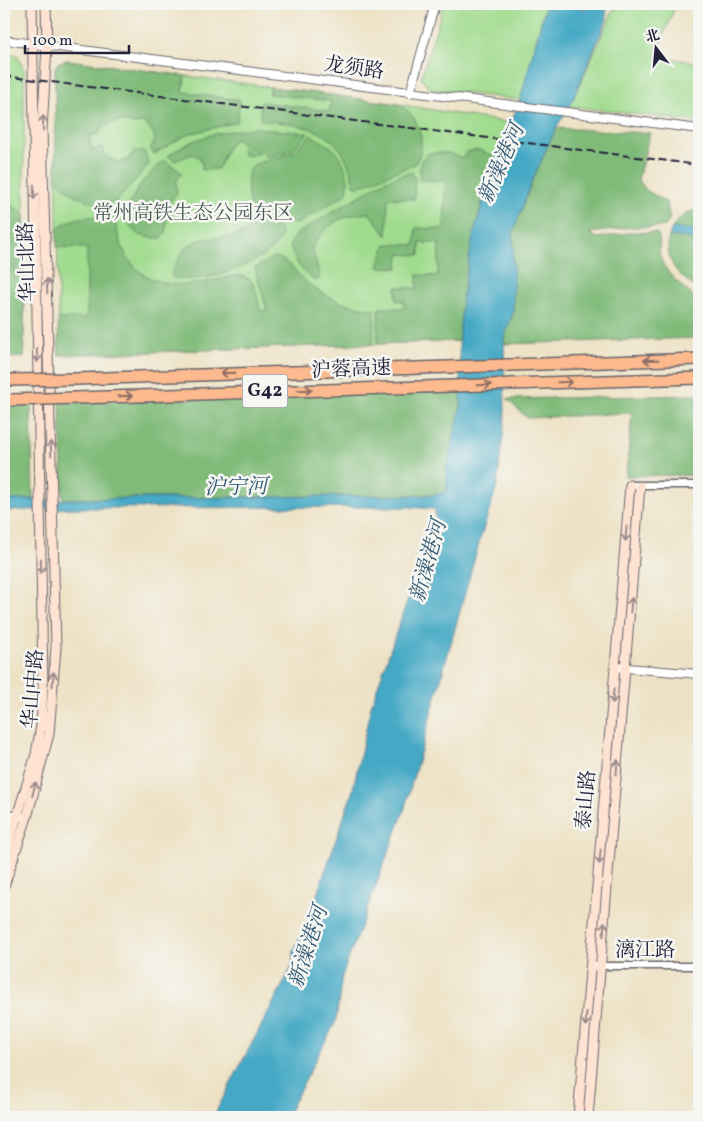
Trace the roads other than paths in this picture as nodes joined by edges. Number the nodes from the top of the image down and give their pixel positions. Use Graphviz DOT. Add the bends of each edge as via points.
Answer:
graph roads {
  1 [pos="32,4"];
  2 [pos="46,4"];
  3 [pos="435,4"];
  4 [pos="4,40"];
  5 [pos="32,44"];
  6 [pos="47,46"];
  7 [pos="410,93"];
  8 [pos="699,129"];
  9 [pos="699,359"];
  10 [pos="699,378"];
  11 [pos="6,380"];
  12 [pos="7,400"];
  13 [pos="630,485"];
  14 [pos="699,485"];
  15 [pos="640,486"];
  16 [pos="40,518"];
  17 [pos="53,519"];
  18 [pos="615,667"];
  19 [pos="626,669"];
  20 [pos="699,674"];
  21 [pos="4,816"];
  22 [pos="22,817"];
  23 [pos="4,860"];
  24 [pos="4,886"];
  25 [pos="591,966"];
  26 [pos="699,966"];
  27 [pos="601,967"];
  28 [pos="578,1117"];
  29 [pos="588,1117"];
  1 -- 5 [label="main road, 华山北路"];
  2 -- 6 [label="main road, 华山北路"];
  3 -- 7 [label="street"];
  4 -- 5 [label="street, 龙须路"];
  5 -- 6 [label="street, 龙须路"];
  5 -- 16 [label="main road, 华山北路, one-way"];
  6 -- 7 [label="street, 龙须路"];
  17 -- 6 [label="main road, 华山北路, one-way" via="42,129"];
  7 -- 8 [label="street, 龙须路"];
  9 -- 11 [label="highway, 沪蓉高速 / G42, one-way, bridge"];
  12 -- 10 [label="highway, 沪蓉高速 / G42, one-way, bridge"];
  13 -- 15 [label="street"];
  13 -- 18 [label="main road, 泰山路, one-way"];
  14 -- 15 [label="street"];
  19 -- 15 [label="main road, 泰山路, one-way"];
  16 -- 22 [label="main road, 华山中路, one-way" via="41,726"];
  22 -- 17 [label="main road, 华山中路, one-way" via="50,727 56,647"];
  18 -- 19 [label="street"];
  18 -- 25 [label="main road, 泰山路, one-way"];
  19 -- 20 [label="street"];
  27 -- 19 [label="main road, 泰山路, one-way"];
  21 -- 22 [label="street"];
  22 -- 23 [label="main road, 华山中路"];
  22 -- 24 [label="main road, 华山中路"];
  25 -- 27 [label="street, 漓江路"];
  25 -- 28 [label="main road, 泰山路, one-way"];
  26 -- 27 [label="street, 漓江路"];
  27 -- 29 [label="main road, 泰山路"];
}
